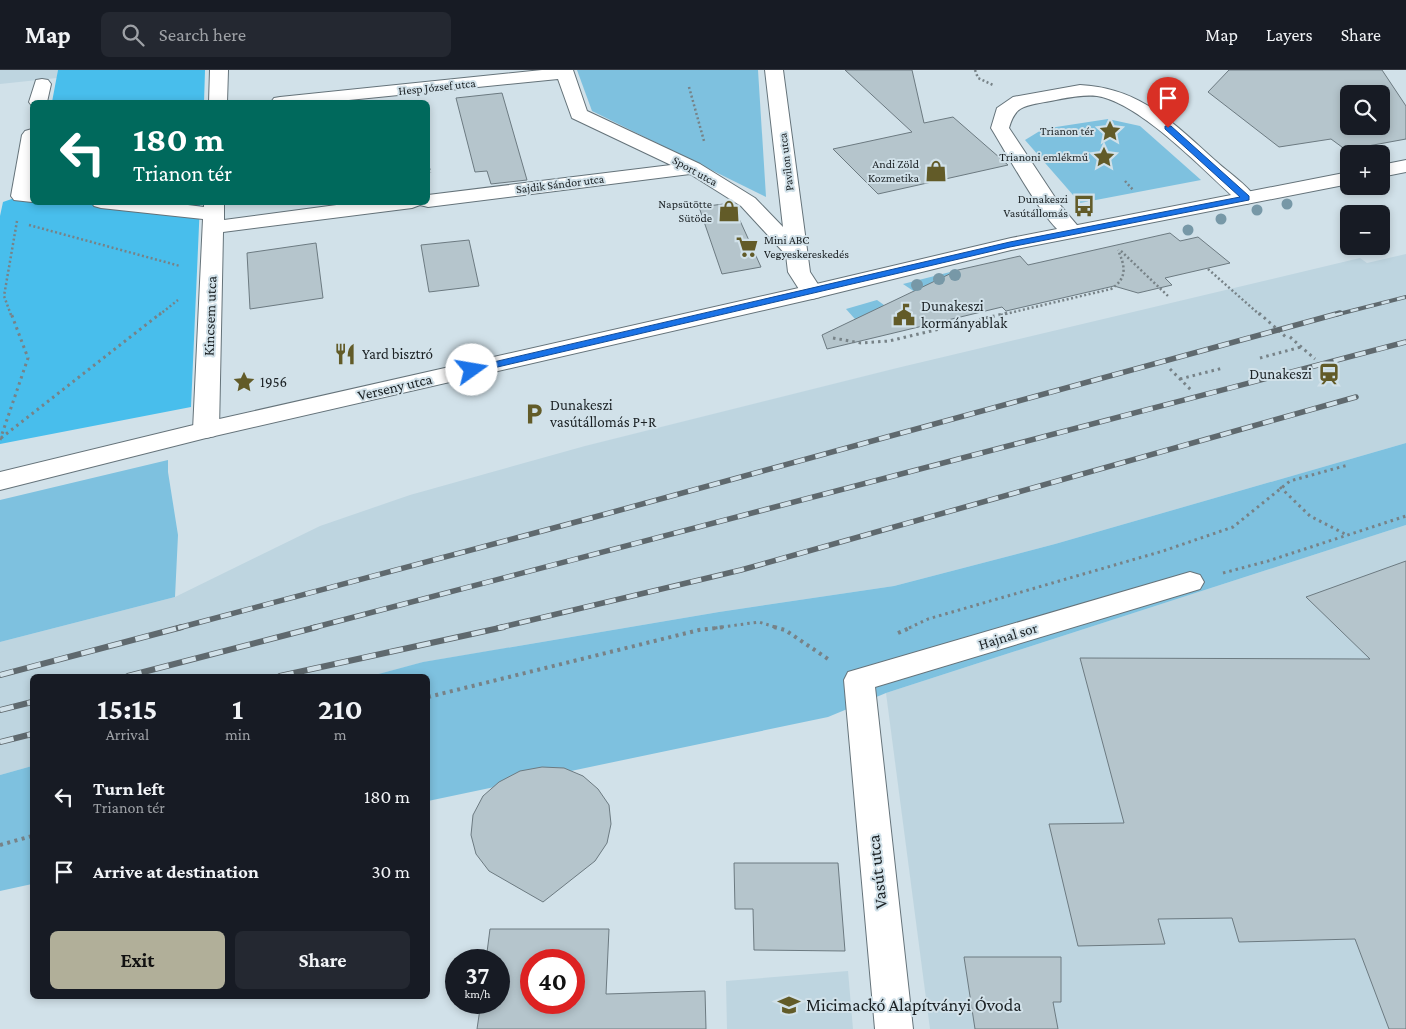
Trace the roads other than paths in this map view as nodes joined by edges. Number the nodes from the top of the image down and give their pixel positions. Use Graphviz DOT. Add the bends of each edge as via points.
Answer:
graph roads {
  1 [pos="219,70"];
  2 [pos="774,70"];
  3 [pos="564,71"];
  4 [pos="42,84"];
  5 [pos="38,100"];
  6 [pos="218,100"];
  7 [pos="298,100"];
  8 [pos="30,159"];
  9 [pos="1406,166"];
  10 [pos="693,168"];
  11 [pos="1390,169"];
  12 [pos="1340,180"];
  13 [pos="27,196"];
  14 [pos="1246,198"];
  15 [pos="430,201"];
  16 [pos="129,205"];
  17 [pos="362,205"];
  18 [pos="214,214"];
  19 [pos="1072,231"];
  20 [pos="797,254"];
  21 [pos="812,292"];
  22 [pos="206,430"];
  23 [pos="0,481"];
  24 [pos="1190,582"];
  25 [pos="861,715"];
  26 [pos="894,1029"];
  1 -- 6 [label="street"];
  2 -- 20 [label="street, Pavilon utca"];
  3 -- 7 [label="street, Hesp József utca"];
  3 -- 10 [label="street, Sport utca" via="579,114"];
  4 -- 5 [label="street"];
  8 -- 13 [label="street"];
  9 -- 11 [label="street"];
  10 -- 15 [label="street, Sajdik Sándor utca"];
  10 -- 20 [label="street, Sport utca" via="748,202"];
  12 -- 14 [label="street, Verseny utca"];
  14 -- 19 [label="street, Verseny utca"];
  14 -- 19 [label="street" via="1155,117 1128,100 1100,91 1080,90 1019,101 1004,112 1000,128 1052,209"];
  16 -- 18 [label="street"];
  17 -- 18 [label="street"];
  18 -- 22 [label="street, Kincsem utca"];
  19 -- 21 [label="street, Verseny utca"];
  20 -- 21 [label="street" via="798,272"];
  21 -- 22 [label="street, Verseny utca"];
  22 -- 23 [label="street, Verseny utca"];
  24 -- 25 [label="street, Hajnal sor" via="859,680"];
  25 -- 26 [label="street, Vasút utca"];
}
